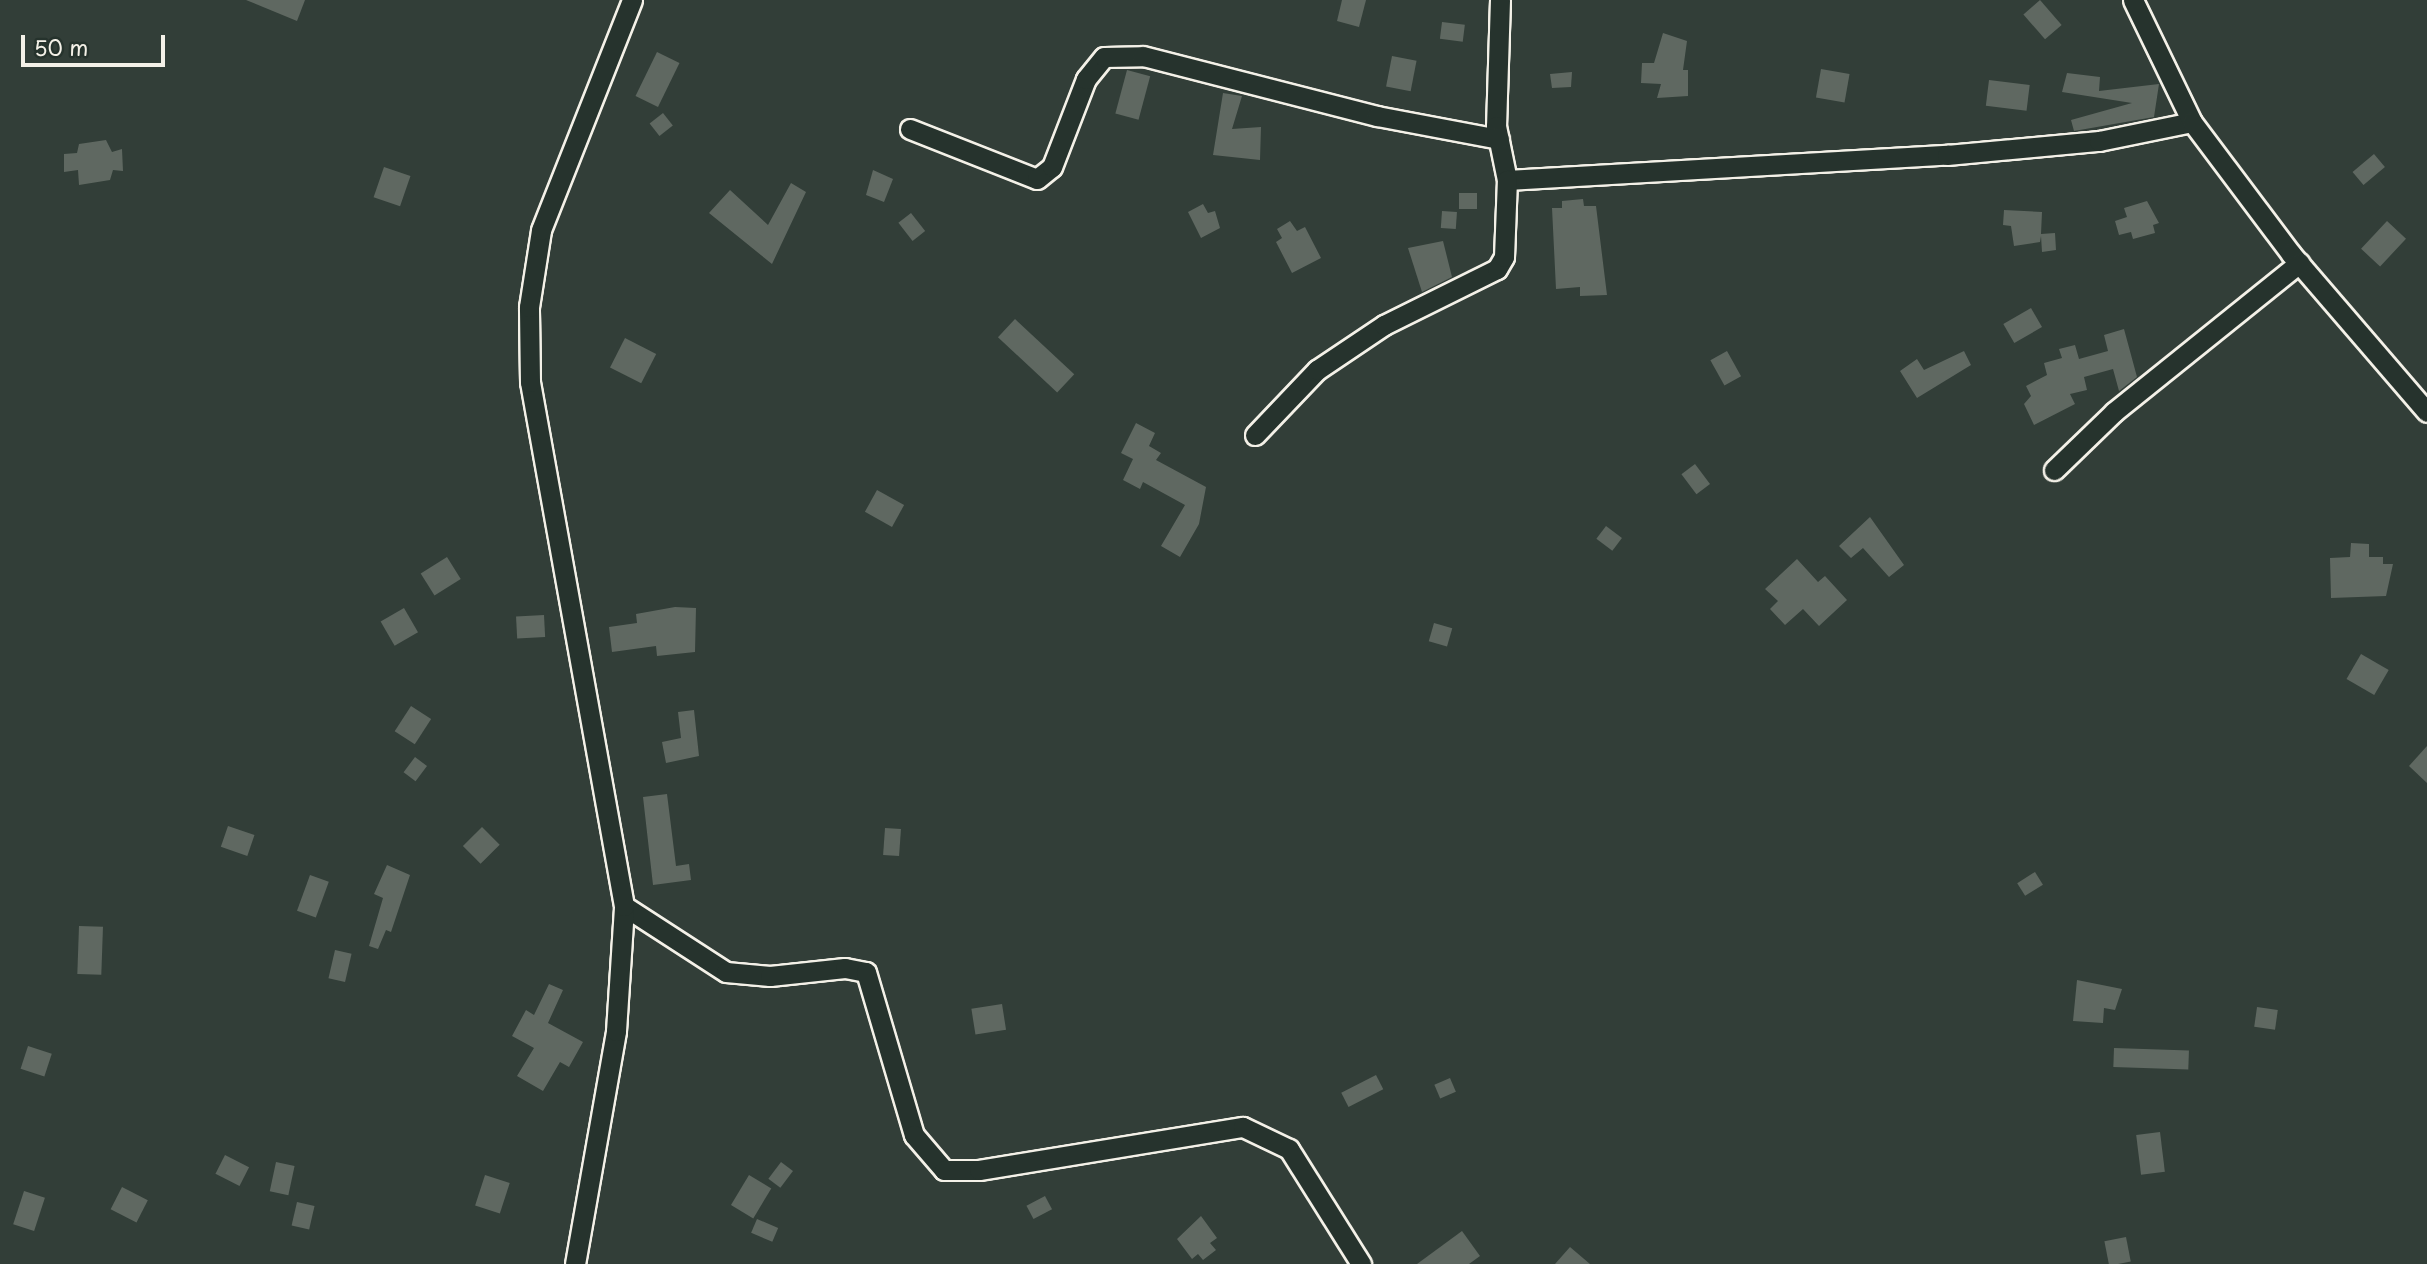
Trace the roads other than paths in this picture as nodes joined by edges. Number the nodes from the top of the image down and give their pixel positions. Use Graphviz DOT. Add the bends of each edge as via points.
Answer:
graph roads {
  1 [pos="632,0"];
  2 [pos="1500,0"];
  3 [pos="2133,0"];
  4 [pos="2192,122"];
  5 [pos="910,129"];
  6 [pos="1499,139"];
  7 [pos="1507,180"];
  8 [pos="2299,263"];
  9 [pos="2427,412"];
  10 [pos="1255,435"];
  11 [pos="2054,470"];
  12 [pos="624,906"];
  13 [pos="575,1264"];
  14 [pos="1362,1264"];
  1 -- 12 [label="street" via="541,230 529,307 530,382"];
  2 -- 6 [label="street"];
  3 -- 4 [label="street"];
  4 -- 7 [label="street" via="2099,141 1947,155"];
  4 -- 8 [label="street"];
  5 -- 6 [label="street" via="1037,179 1052,167 1086,79 1104,58 1143,56 1377,117"];
  6 -- 7 [label="street"];
  7 -- 10 [label="street" via="1504,257 1497,269 1384,325 1328,363"];
  8 -- 9 [label="street"];
  8 -- 11 [label="street" via="2114,412"];
  12 -- 13 [label="street" via="616,1031"];
  12 -- 14 [label="street" via="726,972 770,976 845,968 866,972 914,1135 944,1170 979,1170 1243,1127 1289,1149"];
}
